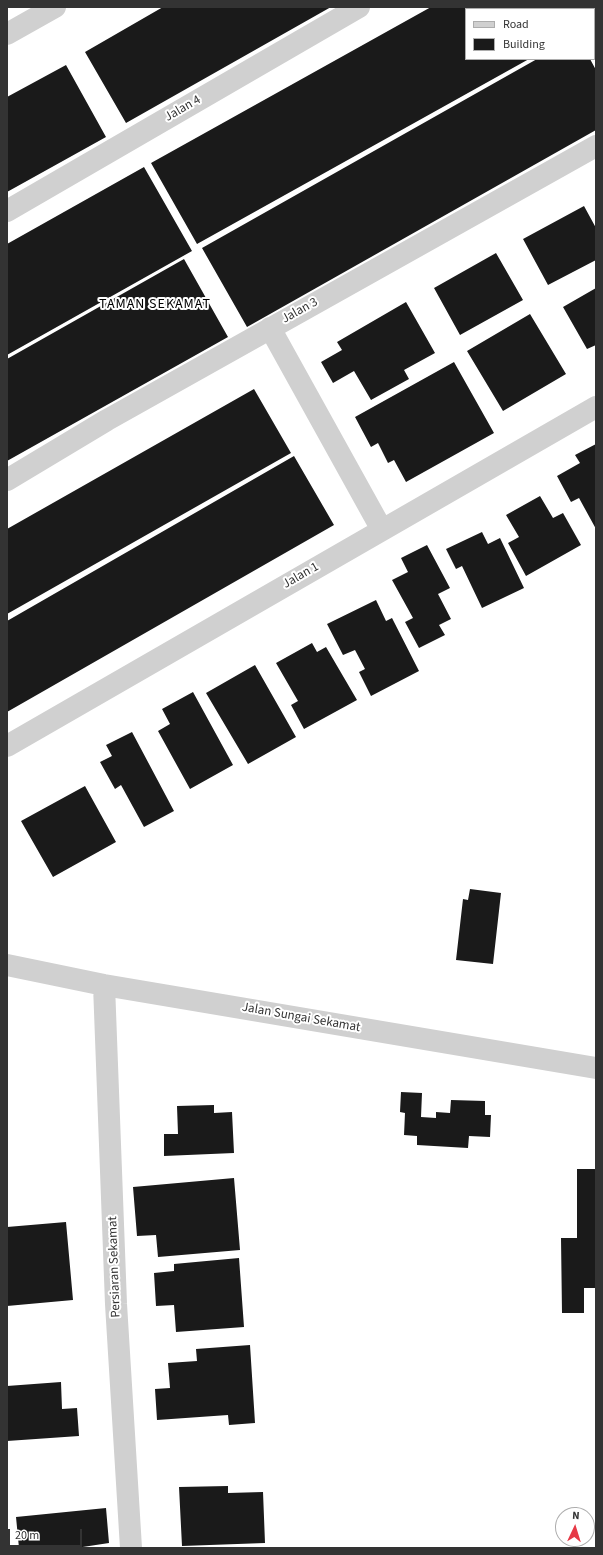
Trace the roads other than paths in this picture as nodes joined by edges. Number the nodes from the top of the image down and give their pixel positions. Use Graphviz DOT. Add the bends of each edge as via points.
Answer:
graph roads {
  1 [pos="55,7"];
  2 [pos="359,7"];
  3 [pos="8,31"];
  4 [pos="596,146"];
  5 [pos="7,211"];
  6 [pos="270,328"];
  7 [pos="596,407"];
  8 [pos="7,480"];
  9 [pos="382,530"];
  10 [pos="7,746"];
  11 [pos="7,966"];
  12 [pos="104,985"];
  13 [pos="596,1068"];
  14 [pos="131,1548"];
  1 -- 3 [label="street"];
  2 -- 5 [label="street, Jalan 4"];
  4 -- 6 [label="street, Jalan 3"];
  6 -- 8 [label="street, Jalan 3" via="106,420"];
  6 -- 9 [label="street"];
  7 -- 9 [label="street, Jalan 1"];
  9 -- 10 [label="street, Jalan 1"];
  11 -- 12 [label="street, Jalan Sungai Sekamat"];
  12 -- 13 [label="street, Jalan Sungai Sekamat"];
  12 -- 14 [label="street, Persiaran Sekamat" via="116,1304"];
}
